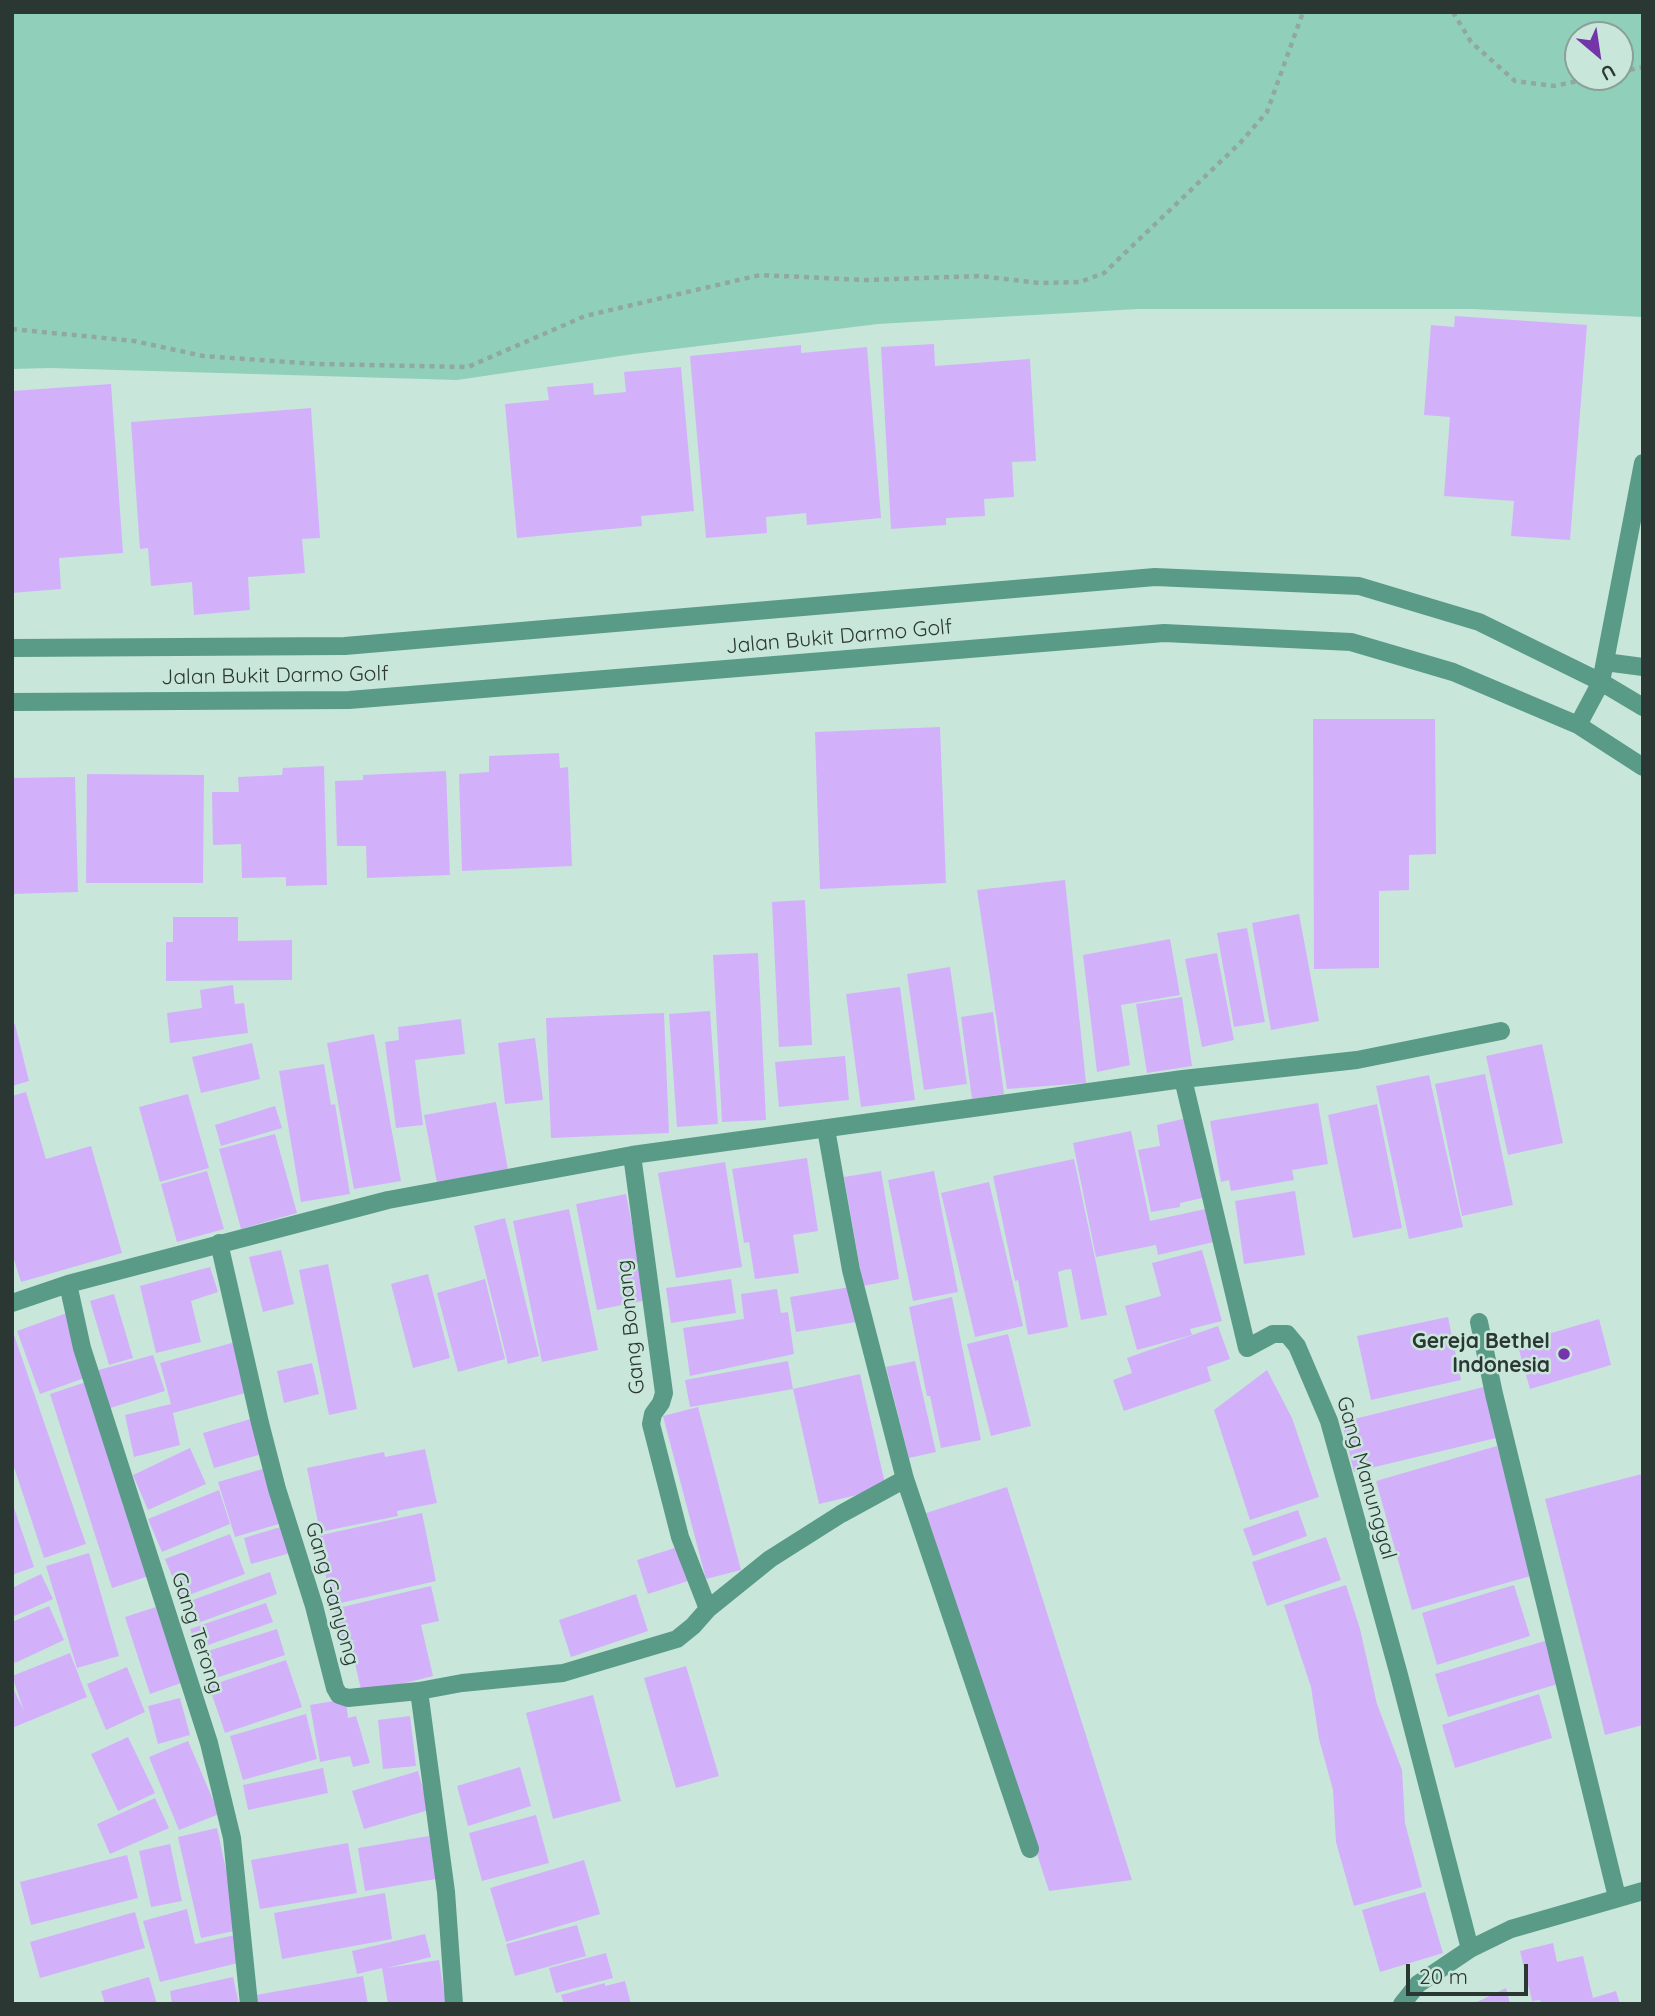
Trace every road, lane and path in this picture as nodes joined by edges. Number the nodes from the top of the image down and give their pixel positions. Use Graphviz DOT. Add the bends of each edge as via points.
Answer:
graph roads {
  1 [pos="1303,12"];
  2 [pos="1453,12"];
  3 [pos="1564,84"];
  4 [pos="12,329"];
  5 [pos="1643,463"];
  6 [pos="12,648"];
  7 [pos="1605,662"];
  8 [pos="1643,667"];
  9 [pos="1601,682"];
  10 [pos="12,702"];
  11 [pos="1643,707"];
  12 [pos="1577,725"];
  13 [pos="1643,767"];
  14 [pos="1501,1031"];
  15 [pos="1183,1079"];
  16 [pos="827,1129"];
  17 [pos="632,1155"];
  18 [pos="219,1243"];
  19 [pos="68,1284"];
  20 [pos="12,1304"];
  21 [pos="1479,1322"];
  22 [pos="905,1479"];
  23 [pos="708,1609"];
  24 [pos="419,1691"];
  25 [pos="1030,1849"];
  26 [pos="1643,1891"];
  27 [pos="1617,1897"];
  28 [pos="1470,1949"];
  29 [pos="249,2004"];
  30 [pos="454,2004"];
  31 [pos="1402,2004"];
  1 -- 4 [label="path" via="1267,112 1104,273 1080,282 980,276 866,280 760,275 585,316 468,367 203,356 134,341"];
  2 -- 3 [label="path" via="1471,42 1515,81"];
  5 -- 7 [label="street"];
  6 -- 9 [label="street, Jalan Bukit Darmo Golf" via="345,646 1155,577 1359,586 1479,622"];
  7 -- 8 [label="street"];
  7 -- 9 [label="street"];
  9 -- 11 [label="street, Jalan Bukit Darmo Golf"];
  9 -- 12 [label="street"];
  10 -- 12 [label="street, Jalan Bukit Darmo Golf" via="349,700 1164,633 1351,642 1453,672"];
  12 -- 13 [label="street, Jalan Bukit Darmo Golf"];
  14 -- 15 [label="street" via="1357,1060"];
  15 -- 16 [label="street"];
  15 -- 28 [label="street, Gang Manunggal" via="1247,1348 1273,1334 1287,1334 1297,1346 1329,1421"];
  16 -- 17 [label="street"];
  16 -- 22 [label="street" via="851,1270"];
  17 -- 18 [label="street" via="388,1200"];
  17 -- 23 [label="street, Gang Bonang" via="664,1393 651,1424 680,1537"];
  18 -- 19 [label="street"];
  18 -- 24 [label="street, Gang Ganyong" via="260,1423 335,1688 348,1698"];
  19 -- 20 [label="street"];
  19 -- 29 [label="street, Gang Terong" via="82,1348 209,1743 232,1838"];
  21 -- 27 [label="street"];
  22 -- 23 [label="street, Gang Ganyong" via="770,1559"];
  22 -- 25 [label="street"];
  23 -- 24 [label="street, Gang Ganyong" via="677,1639 563,1673"];
  24 -- 30 [label="street" via="446,1892"];
  26 -- 27 [label="street"];
  27 -- 28 [label="street" via="1510,1929"];
  28 -- 31 [label="street" via="1418,1983"];
}
